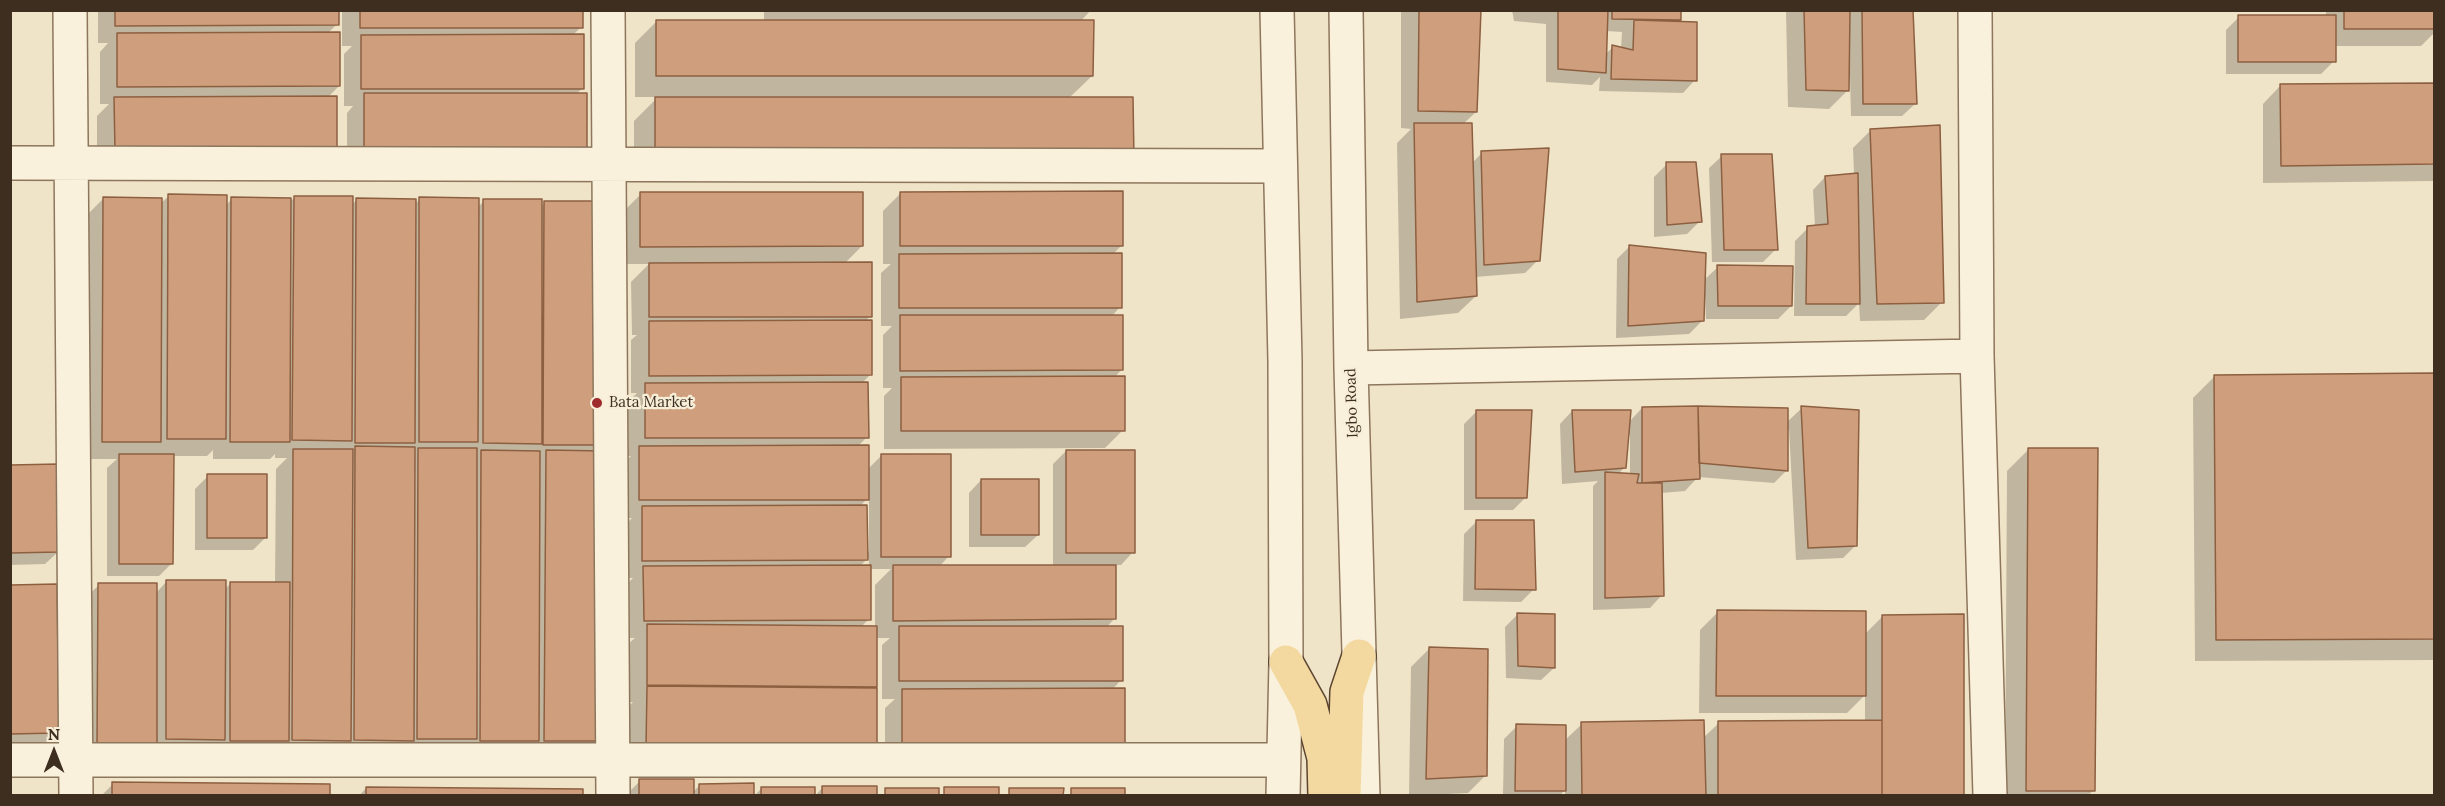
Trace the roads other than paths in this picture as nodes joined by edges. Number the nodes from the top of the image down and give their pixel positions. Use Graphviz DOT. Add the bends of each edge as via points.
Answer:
graph roads {
  1 [pos="70,10"];
  2 [pos="608,10"];
  3 [pos="1277,10"];
  4 [pos="1346,10"];
  5 [pos="1975,10"];
  6 [pos="70,162"];
  7 [pos="10,163"];
  8 [pos="608,164"];
  9 [pos="1280,166"];
  10 [pos="1977,356"];
  11 [pos="1351,368"];
  12 [pos="1359,656"];
  13 [pos="1286,662"];
  14 [pos="76,759"];
  15 [pos="10,760"];
  16 [pos="614,760"];
  17 [pos="1283,760"];
  18 [pos="76,795"];
  19 [pos="613,795"];
  20 [pos="1283,795"];
  21 [pos="1324,795"];
  22 [pos="1344,795"];
  23 [pos="1363,795"];
  24 [pos="1990,795"];
  1 -- 6 [label="street"];
  2 -- 8 [label="street"];
  3 -- 9 [label="street"];
  4 -- 11 [label="street, Igbo Road"];
  5 -- 10 [label="street"];
  6 -- 7 [label="street"];
  6 -- 8 [label="street"];
  6 -- 14 [label="street"];
  8 -- 9 [label="street"];
  8 -- 16 [label="street"];
  9 -- 13 [label="street"];
  10 -- 11 [label="street"];
  10 -- 24 [label="street"];
  11 -- 12 [label="street, Igbo Road"];
  12 -- 22 [label="main road" via="1347,692"];
  12 -- 23 [label="street, Igbo Road"];
  13 -- 17 [label="street"];
  13 -- 21 [label="main road" via="1310,705 1324,758"];
  14 -- 15 [label="street"];
  14 -- 16 [label="street"];
  14 -- 18 [label="street"];
  16 -- 17 [label="street"];
  16 -- 19 [label="street"];
  17 -- 20 [label="street"];
}
